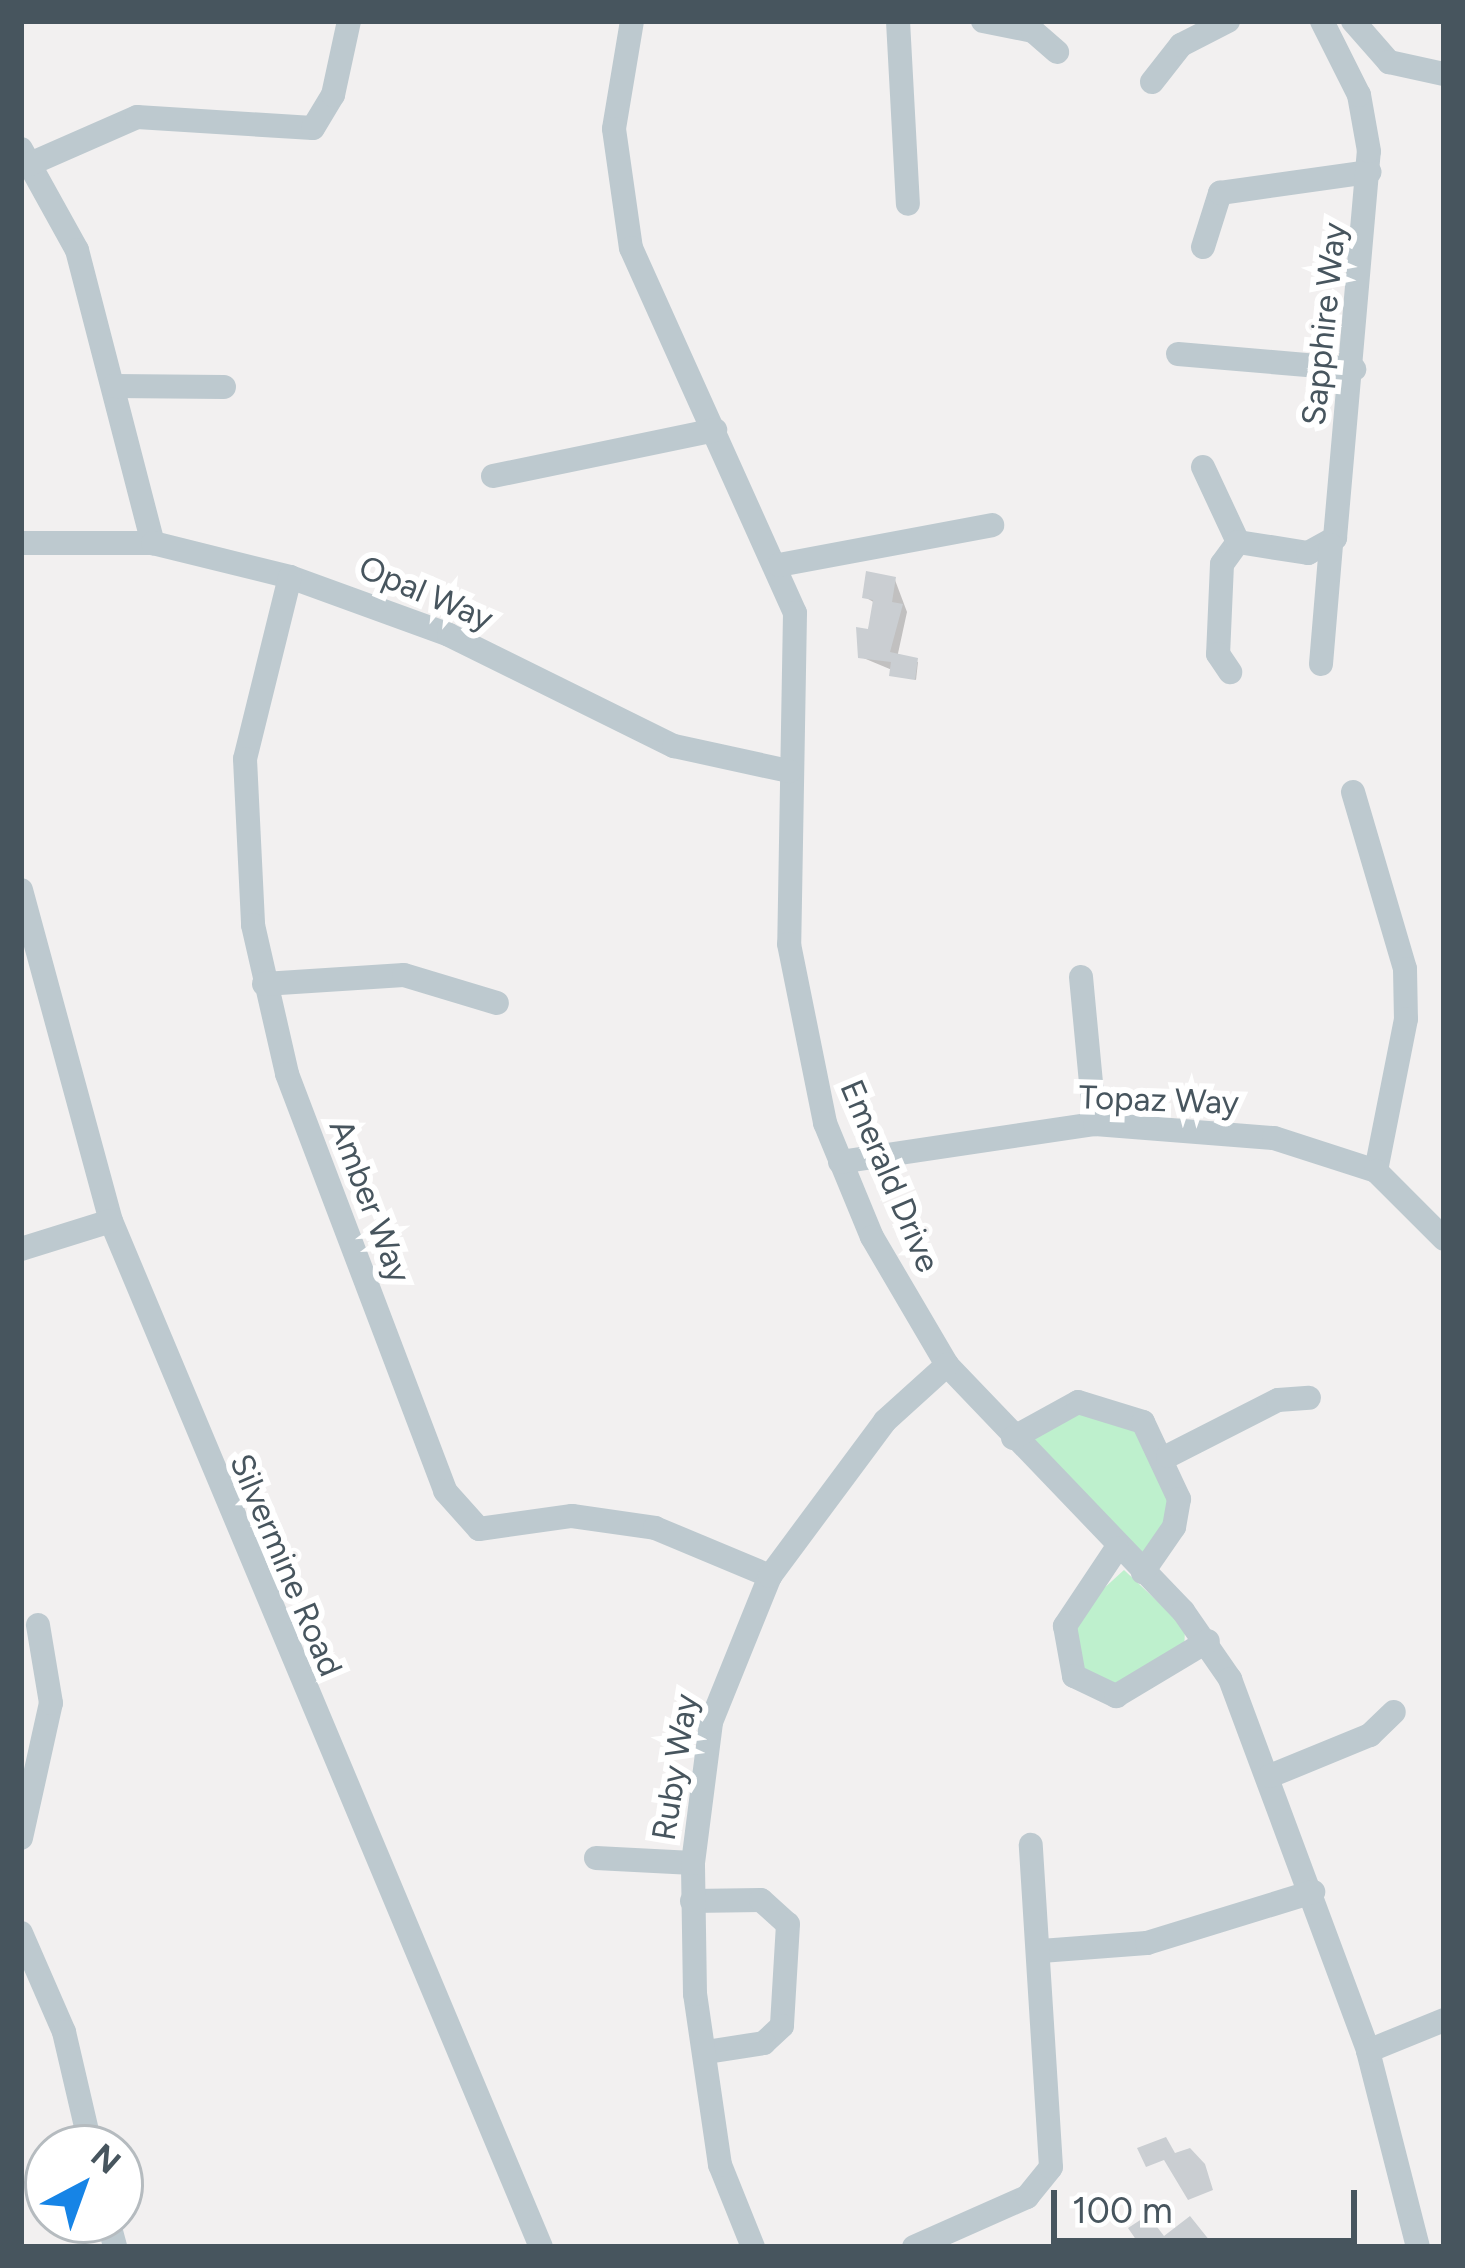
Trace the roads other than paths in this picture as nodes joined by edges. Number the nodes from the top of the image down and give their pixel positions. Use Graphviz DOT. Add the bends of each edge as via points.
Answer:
graph roads {
  1 [pos="349,21"];
  2 [pos="632,21"];
  3 [pos="898,21"];
  4 [pos="983,21"];
  5 [pos="1228,21"];
  6 [pos="1322,21"];
  7 [pos="1353,21"];
  8 [pos="1057,52"];
  9 [pos="1444,74"];
  10 [pos="1152,82"];
  11 [pos="26,156"];
  12 [pos="1370,172"];
  13 [pos="908,204"];
  14 [pos="1203,247"];
  15 [pos="1178,354"];
  16 [pos="1354,369"];
  17 [pos="114,386"];
  18 [pos="224,387"];
  19 [pos="715,430"];
  20 [pos="1203,467"];
  21 [pos="493,476"];
  22 [pos="992,525"];
  23 [pos="1238,542"];
  24 [pos="21,543"];
  25 [pos="153,543"];
  26 [pos="1331,545"];
  27 [pos="779,565"];
  28 [pos="290,577"];
  29 [pos="1321,664"];
  30 [pos="1230,672"];
  31 [pos="789,771"];
  32 [pos="1353,792"];
  33 [pos="21,890"];
  34 [pos="1081,977"];
  35 [pos="265,983"];
  36 [pos="497,1003"];
  37 [pos="1095,1124"];
  38 [pos="840,1162"];
  39 [pos="1376,1171"];
  40 [pos="111,1221"];
  41 [pos="1444,1239"];
  42 [pos="21,1249"];
  43 [pos="946,1365"];
  44 [pos="1309,1398"];
  45 [pos="1012,1438"];
  46 [pos="1168,1456"];
  47 [pos="1117,1548"];
  48 [pos="1143,1571"];
  49 [pos="770,1576"];
  50 [pos="38,1625"];
  51 [pos="1208,1641"];
  52 [pos="1394,1712"];
  53 [pos="1270,1776"];
  54 [pos="21,1838"];
  55 [pos="1031,1845"];
  56 [pos="596,1858"];
  57 [pos="693,1863"];
  58 [pos="1313,1892"];
  59 [pos="692,1901"];
  60 [pos="21,1933"];
  61 [pos="1041,1951"];
  62 [pos="1444,2020"];
  63 [pos="1368,2051"];
  64 [pos="706,2052"];
  65 [pos="85,2124"];
  66 [pos="541,2247"];
  67 [pos="753,2247"];
  68 [pos="914,2247"];
  69 [pos="1418,2247"];
  1 -- 11 [label="street" via="333,95 313,128 136,117"];
  2 -- 19 [label="street, Emerald Drive" via="614,129 621,206"];
  3 -- 13 [label="street"];
  4 -- 8 [label="street" via="1034,31"];
  5 -- 10 [label="street" via="1181,45"];
  6 -- 12 [label="street, Sapphire Way" via="1360,94"];
  7 -- 9 [label="street" via="1389,62"];
  11 -- 17 [label="street" via="77,250"];
  12 -- 14 [label="street" via="1220,193"];
  12 -- 16 [label="street, Sapphire Way"];
  15 -- 16 [label="street"];
  16 -- 26 [label="street, Sapphire Way"];
  17 -- 18 [label="street"];
  17 -- 25 [label="street"];
  19 -- 21 [label="street"];
  19 -- 27 [label="street, Emerald Drive"];
  20 -- 23 [label="street"];
  22 -- 27 [label="street"];
  23 -- 26 [label="street" via="1308,553"];
  23 -- 30 [label="street" via="1222,564 1218,654"];
  24 -- 25 [label="street, Opal Way"];
  25 -- 28 [label="street, Opal Way"];
  26 -- 29 [label="street, Sapphire Way"];
  27 -- 31 [label="street, Emerald Drive" via="800,643"];
  28 -- 31 [label="street, Opal Way" via="449,635 674,746"];
  28 -- 35 [label="street, Amber Way" via="245,759"];
  31 -- 38 [label="street, Emerald Drive" via="794,982"];
  32 -- 39 [label="street" via="1405,968 1406,1019"];
  33 -- 40 [label="street, Silvermine Road"];
  34 -- 37 [label="street"];
  35 -- 36 [label="street" via="404,975"];
  35 -- 49 [label="street, Amber Way" via="286,1074 466,1524 572,1516 655,1528"];
  37 -- 38 [label="street, Topaz Way"];
  37 -- 39 [label="street, Topaz Way" via="1274,1138"];
  38 -- 43 [label="street, Emerald Drive"];
  39 -- 41 [label="street, Topaz Way"];
  40 -- 42 [label="street"];
  40 -- 66 [label="street, Silvermine Road"];
  43 -- 45 [label="street, Emerald Drive"];
  43 -- 49 [label="street, Ruby Way" via="885,1421"];
  44 -- 46 [label="street" via="1278,1400"];
  45 -- 46 [label="street" via="1054,1408 1100,1404 1143,1422"];
  45 -- 47 [label="street, Emerald Drive"];
  46 -- 48 [label="street" via="1178,1517"];
  47 -- 48 [label="street, Emerald Drive"];
  47 -- 51 [label="street" via="1065,1626 1074,1676 1116,1696"];
  48 -- 51 [label="street, Emerald Drive"];
  49 -- 57 [label="street, Ruby Way" via="710,1722"];
  50 -- 54 [label="street" via="51,1703"];
  51 -- 53 [label="street, Emerald Drive"];
  52 -- 53 [label="street" via="1370,1735"];
  53 -- 58 [label="street, Emerald Drive"];
  55 -- 61 [label="street"];
  56 -- 57 [label="street"];
  57 -- 59 [label="street, Ruby Way"];
  58 -- 61 [label="street" via="1160,1941"];
  58 -- 63 [label="street, Emerald Drive"];
  59 -- 64 [label="street, Ruby Way"];
  59 -- 64 [label="street" via="760,1900 788,1924 782,2026 764,2043"];
  60 -- 65 [label="street" via="64,2032"];
  61 -- 68 [label="street" via="1047,2178"];
  62 -- 63 [label="street"];
  63 -- 69 [label="street, Emerald Drive"];
  64 -- 67 [label="street, Ruby Way" via="719,2164"];
}
